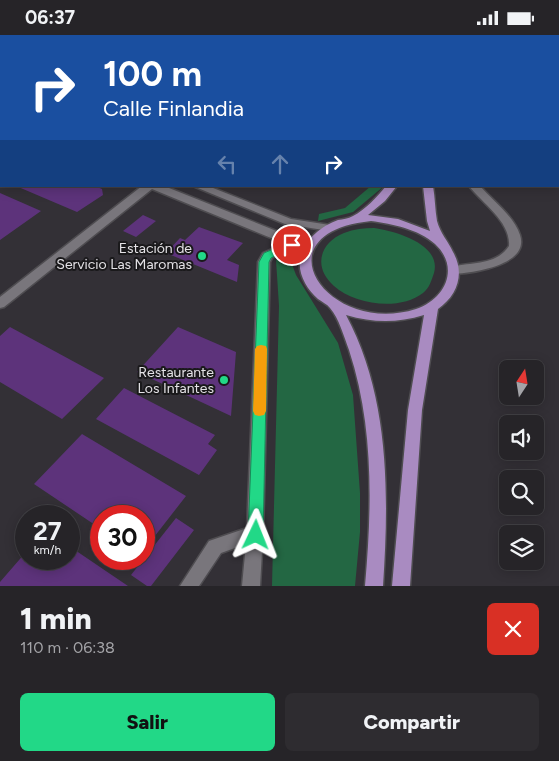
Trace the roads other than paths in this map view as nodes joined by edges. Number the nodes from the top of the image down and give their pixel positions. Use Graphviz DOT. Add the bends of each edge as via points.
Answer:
graph roads {
  1 [pos="148,187"];
  2 [pos="157,187"];
  3 [pos="200,187"];
  4 [pos="391,187"];
  5 [pos="428,187"];
  6 [pos="475,187"];
  7 [pos="355,220"];
  8 [pos="330,228"];
  9 [pos="292,245"];
  10 [pos="442,246"];
  11 [pos="305,260"];
  12 [pos="454,271"];
  13 [pos="0,304"];
  14 [pos="335,305"];
  15 [pos="432,307"];
  16 [pos="256,535"];
  17 [pos="189,586"];
  18 [pos="251,586"];
  19 [pos="374,586"];
  20 [pos="401,586"];
  1 -- 13 [label="street"];
  2 -- 9 [label="street" via="266,230"];
  3 -- 8 [label="street" via="290,223"];
  4 -- 7 [label="main road"];
  5 -- 10 [label="main road" via="432,221"];
  6 -- 12 [label="street" via="516,237 512,253 503,259 477,268"];
  7 -- 8 [label="main road"];
  7 -- 10 [label="main road" via="387,219 403,223 425,233"];
  8 -- 11 [label="main road" via="312,241"];
  9 -- 11 [label="street"];
  9 -- 16 [label="street" via="267,256 264,262"];
  10 -- 12 [label="main road"];
  11 -- 14 [label="main road" via="311,284"];
  12 -- 15 [label="main road" via="449,290"];
  14 -- 15 [label="main road" via="374,317 416,314"];
  14 -- 19 [label="main road" via="344,319 360,362 370,407 379,503"];
  15 -- 20 [label="main road" via="415,411"];
  16 -- 17 [label="street" via="215,547"];
  16 -- 18 [label="street"];
}
